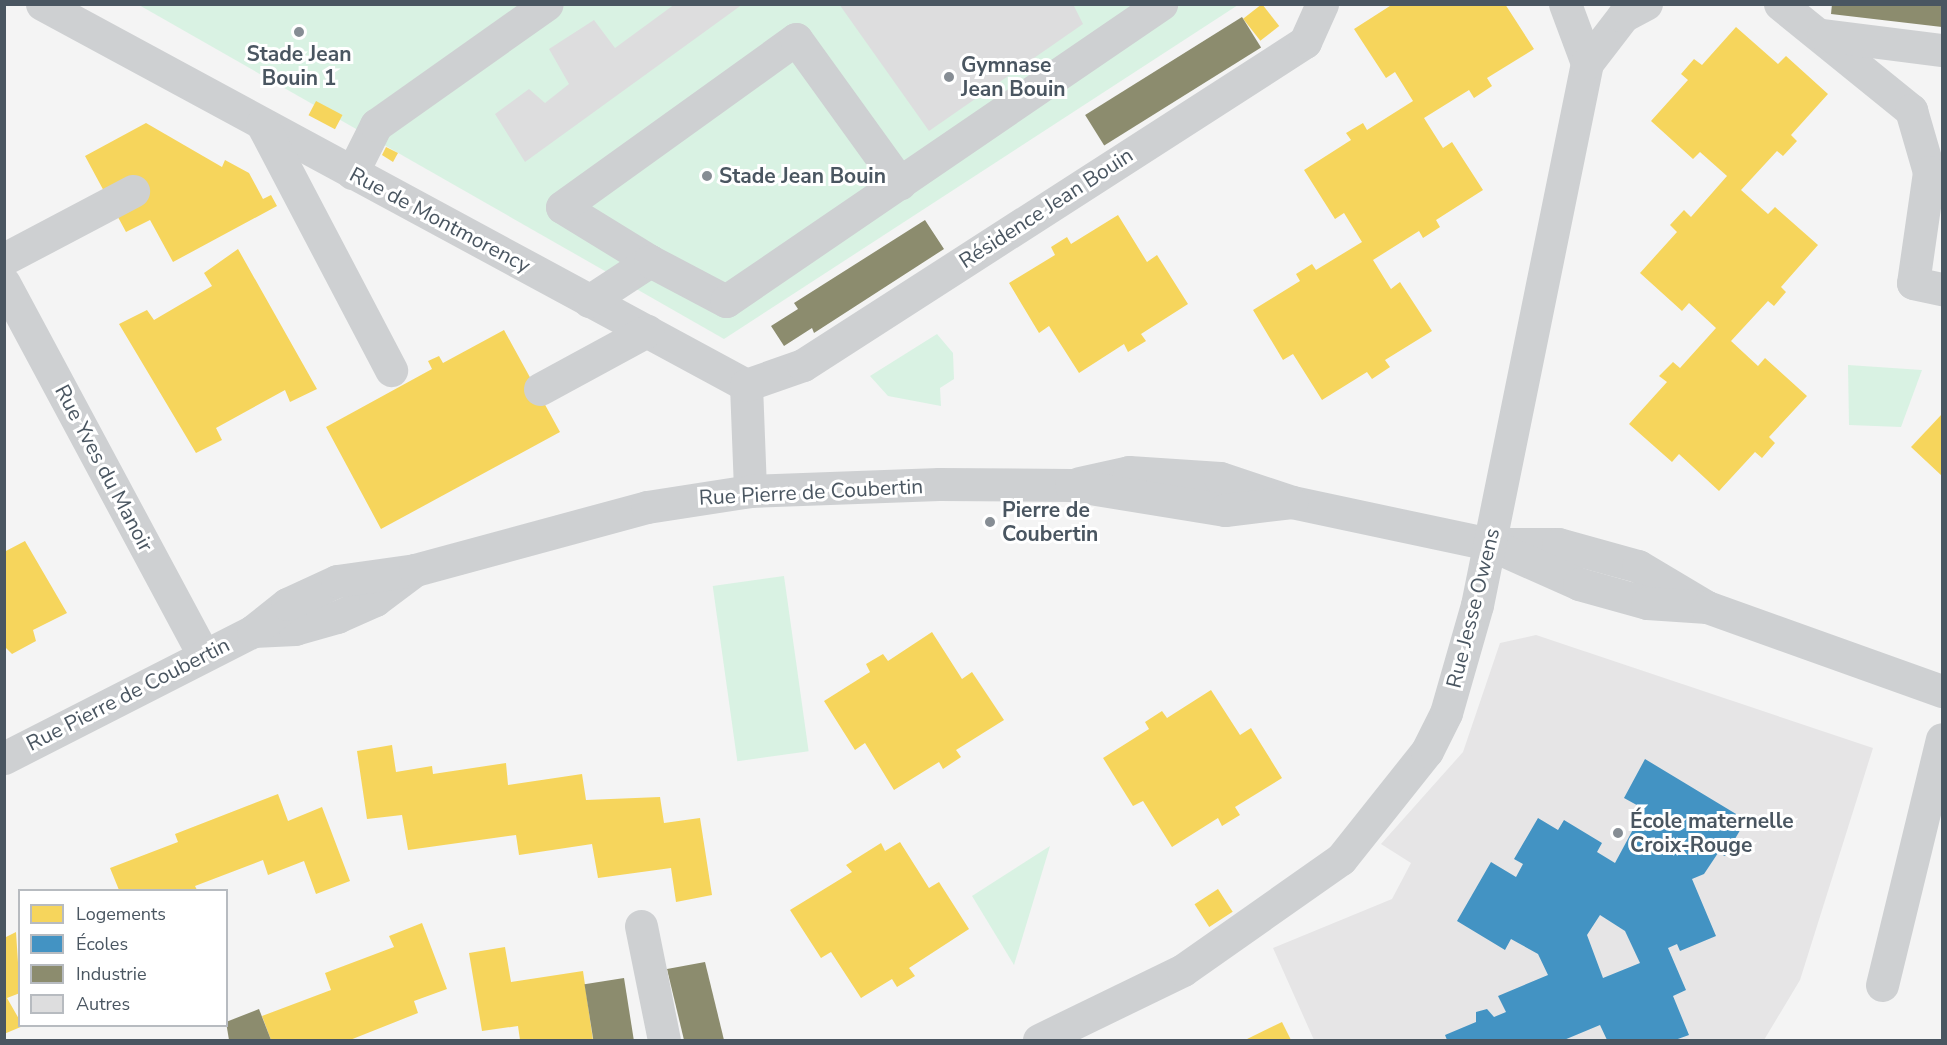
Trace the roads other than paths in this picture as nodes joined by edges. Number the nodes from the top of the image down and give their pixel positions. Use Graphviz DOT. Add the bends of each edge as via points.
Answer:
graph roads {
  1 [pos="42,4"];
  2 [pos="547,4"];
  3 [pos="1161,4"];
  4 [pos="1322,4"];
  5 [pos="1565,4"];
  6 [pos="1646,4"];
  7 [pos="1780,4"];
  8 [pos="1823,35"];
  9 [pos="1942,50"];
  10 [pos="1587,63"];
  11 [pos="262,124"];
  12 [pos="352,173"];
  13 [pos="1936,173"];
  14 [pos="900,183"];
  15 [pos="133,191"];
  16 [pos="4,259"];
  17 [pos="650,261"];
  18 [pos="4,283"];
  19 [pos="1942,289"];
  20 [pos="589,301"];
  21 [pos="646,332"];
  22 [pos="391,370"];
  23 [pos="746,386"];
  24 [pos="540,389"];
  25 [pos="750,491"];
  26 [pos="1490,544"];
  27 [pos="203,654"];
  28 [pos="1851,654"];
  29 [pos="1942,674"];
  30 [pos="1942,691"];
  31 [pos="1942,739"];
  32 [pos="4,758"];
  33 [pos="1936,799"];
  34 [pos="641,926"];
  35 [pos="1882,985"];
  36 [pos="664,1041"];
  37 [pos="1039,1041"];
  1 -- 11 [label="street, Rue de Montmorency"];
  2 -- 12 [label="street" via="376,125"];
  3 -- 14 [label="street"];
  4 -- 23 [label="street, Résidence Jean Bouin" via="1305,42 803,365"];
  5 -- 10 [label="street"];
  6 -- 10 [label="street, Rue Jesse Owens" via="1623,16"];
  7 -- 8 [label="street"];
  8 -- 9 [label="street"];
  8 -- 13 [label="street" via="1911,110"];
  10 -- 26 [label="street, Rue Jesse Owens"];
  11 -- 12 [label="street, Rue de Montmorency"];
  11 -- 22 [label="street"];
  12 -- 20 [label="street, Rue de Montmorency"];
  13 -- 19 [label="street" via="1913,283"];
  14 -- 17 [label="street" via="726,301"];
  14 -- 17 [label="street" via="796,39 562,207"];
  15 -- 16 [label="street"];
  17 -- 20 [label="street"];
  18 -- 27 [label="street, Rue Yves du Manoir"];
  20 -- 21 [label="street, Rue de Montmorency"];
  21 -- 23 [label="street, Rue de Montmorency"];
  21 -- 24 [label="street"];
  23 -- 25 [label="street"];
  25 -- 26 [label="street, Rue Pierre de Coubertin" via="1071,485 1129,472 1169,472 1220,478 1292,502"];
  25 -- 27 [label="street, Rue Pierre de Coubertin" via="636,509 416,570 375,600 338,617 296,629 253,631"];
  26 -- 28 [label="street, Rue Pierre de Coubertin" via="1578,584 1647,603 1707,607"];
  26 -- 37 [label="street, Rue Jesse Owens" via="1446,712 1427,751 1341,859 1183,970"];
  27 -- 32 [label="street, Rue Pierre de Coubertin"];
  28 -- 29 [label="street, Rue Pierre de Coubertin"];
  28 -- 30 [label="street, Rue Pierre de Coubertin"];
  31 -- 33 [label="street"];
  33 -- 35 [label="street"];
  34 -- 36 [label="street"];
}
